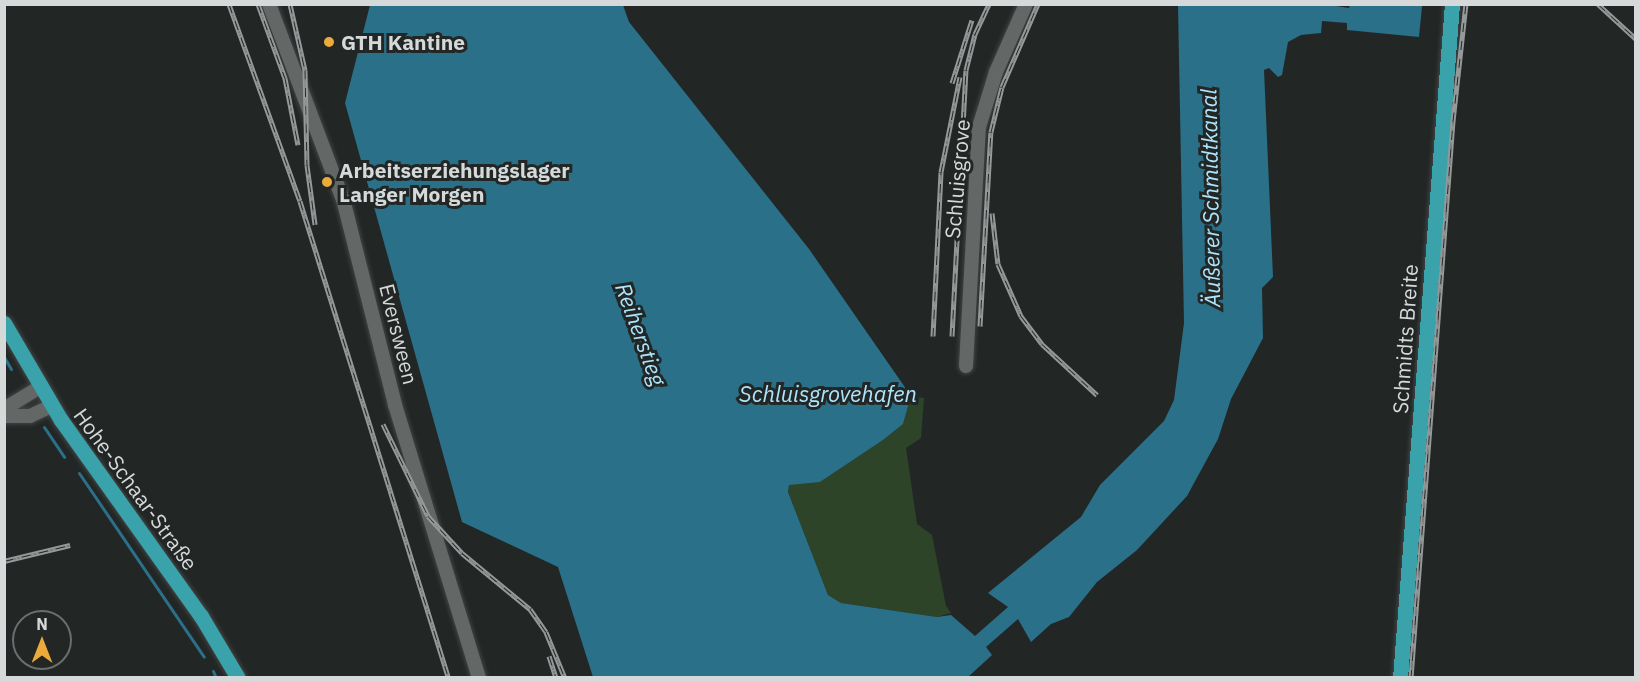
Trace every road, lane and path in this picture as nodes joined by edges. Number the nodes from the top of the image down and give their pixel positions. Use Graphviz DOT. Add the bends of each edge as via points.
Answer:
graph roads {
  1 [pos="269,4"];
  2 [pos="1026,4"];
  3 [pos="1452,4"];
  4 [pos="4,323"];
  5 [pos="966,366"];
  6 [pos="40,387"];
  7 [pos="51,406"];
  8 [pos="4,409"];
  9 [pos="4,416"];
  10 [pos="238,678"];
  11 [pos="479,678"];
  12 [pos="1400,678"];
  1 -- 11 [label="street, Eversween" via="344,203 395,405"];
  2 -- 5 [label="street, Schluisgrove" via="996,72 979,127"];
  3 -- 12 [label="main road, Schmidts Breite"];
  4 -- 6 [label="main road, Hohe-Schaar-Straße"];
  6 -- 7 [label="main road, Hohe-Schaar-Straße"];
  6 -- 8 [label="street"];
  7 -- 9 [label="street" via="30,416"];
  7 -- 10 [label="main road, Hohe-Schaar-Straße" via="201,616"];
}
